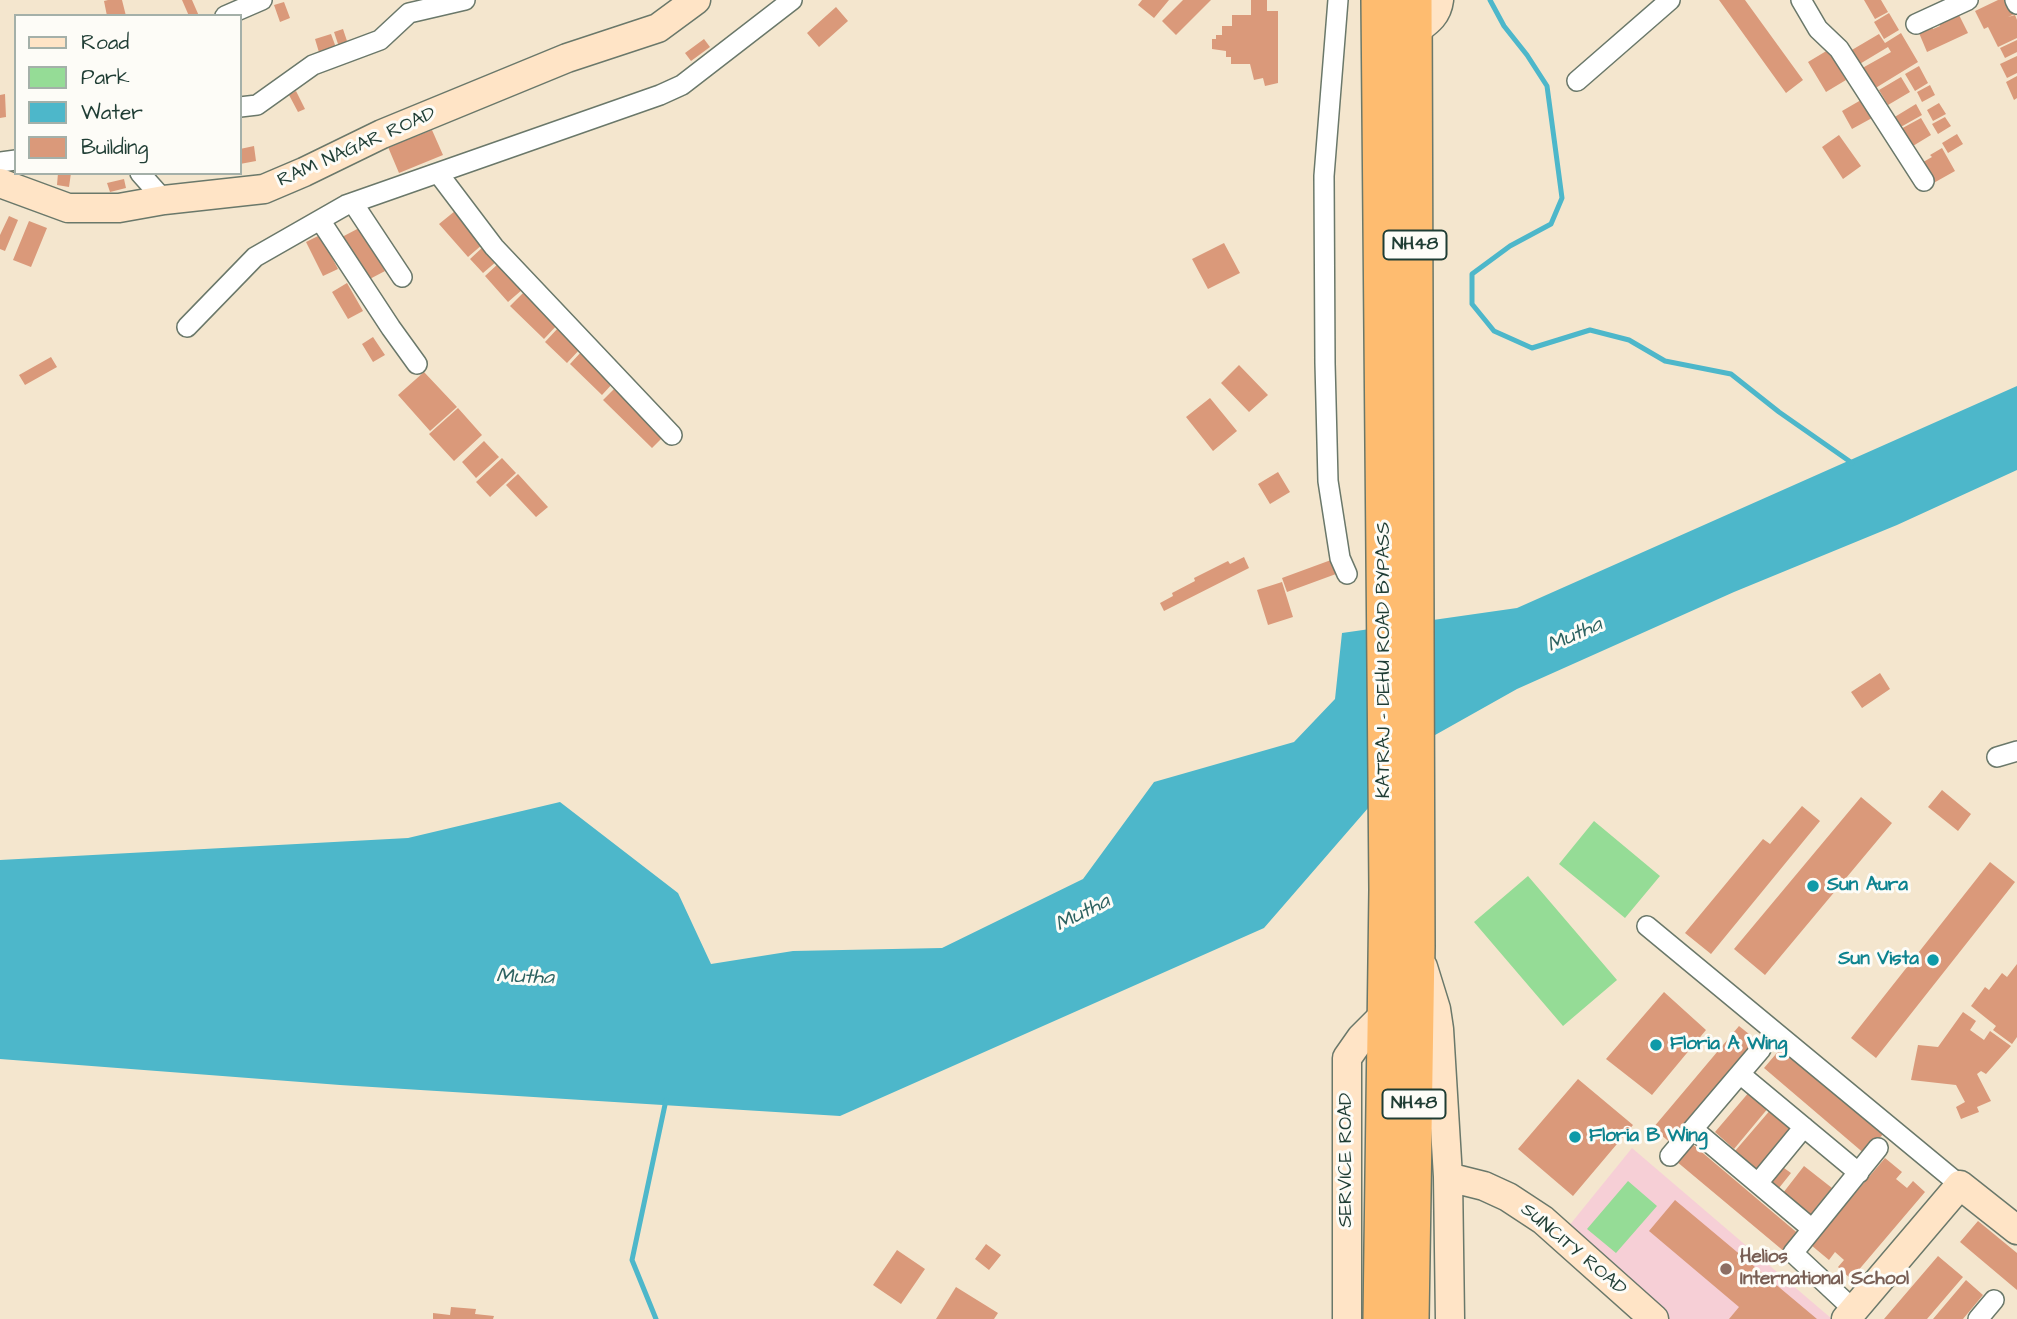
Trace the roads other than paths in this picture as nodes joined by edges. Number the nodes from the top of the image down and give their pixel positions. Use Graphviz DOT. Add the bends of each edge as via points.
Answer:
graph roads {
  1 [pos="261,0"];
  2 [pos="466,0"];
  3 [pos="696,0"];
  4 [pos="792,0"];
  5 [pos="1338,0"];
  6 [pos="1379,0"];
  7 [pos="1439,0"];
  8 [pos="1801,0"];
  9 [pos="1968,0"];
  10 [pos="1667,1"];
  11 [pos="230,14"];
  12 [pos="1414,16"];
  13 [pos="1916,24"];
  14 [pos="1577,81"];
  15 [pos="242,107"];
  16 [pos="438,173"];
  17 [pos="142,175"];
  18 [pos="1924,181"];
  19 [pos="0,183"];
  20 [pos="164,200"];
  21 [pos="353,203"];
  22 [pos="320,219"];
  23 [pos="402,277"];
  24 [pos="187,327"];
  25 [pos="417,364"];
  26 [pos="672,435"];
  27 [pos="1400,489"];
  28 [pos="1347,575"];
  29 [pos="2017,751"];
  30 [pos="1997,757"];
  31 [pos="1402,890"];
  32 [pos="1647,926"];
  33 [pos="1417,946"];
  34 [pos="1384,1015"];
  35 [pos="1761,1049"];
  36 [pos="1740,1074"];
  37 [pos="1804,1127"];
  38 [pos="1693,1129"];
  39 [pos="1878,1148"];
  40 [pos="1670,1156"];
  41 [pos="1859,1173"];
  42 [pos="1448,1177"];
  43 [pos="1758,1183"];
  44 [pos="1960,1185"];
  45 [pos="2016,1227"];
  46 [pos="1812,1229"];
  47 [pos="1994,1300"];
  48 [pos="1850,1314"];
  49 [pos="1347,1319"];
  50 [pos="1381,1319"];
  51 [pos="1411,1319"];
  52 [pos="1450,1319"];
  53 [pos="1654,1319"];
  54 [pos="1978,1319"];
  1 -- 11 [label="street"];
  2 -- 15 [label="street" via="409,13 380,40 313,65 257,105"];
  3 -- 20 [label="street, RAM NAGAR ROAD" via="657,27 567,58 382,134 264,189"];
  4 -- 16 [label="street" via="682,85"];
  5 -- 28 [label="street" via="1324,176 1325,376 1328,481"];
  6 -- 27 [label="highway, KATRAJ - DEHU ROAD BYPASS / NH48"];
  7 -- 12 [label="street" via="1431,19"];
  8 -- 18 [label="street" via="1818,29 1839,49"];
  9 -- 13 [label="street"];
  10 -- 14 [label="street"];
  12 -- 27 [label="highway, KATRAJ - DEHU ROAD BYPASS / NH48"];
  16 -- 21 [label="street"];
  16 -- 26 [label="street" via="494,247"];
  17 -- 20 [label="street"];
  19 -- 20 [label="street, RAM NAGAR ROAD" via="68,208 119,208"];
  21 -- 22 [label="street"];
  21 -- 23 [label="street"];
  22 -- 24 [label="street" via="255,257"];
  22 -- 25 [label="street"];
  27 -- 31 [label="highway, KATRAJ - DEHU ROAD BYPASS / NH48"];
  29 -- 30 [label="street"];
  31 -- 33 [label="highway, KATRAJ - DEHU ROAD BYPASS / NH48"];
  31 -- 34 [label="highway, KATRAJ - DEHU ROAD BYPASS / NH48"];
  32 -- 44 [label="street"];
  33 -- 42 [label="street" via="1439,1029"];
  33 -- 51 [label="highway, KATRAJ - DEHU ROAD BYPASS / NH48"];
  34 -- 49 [label="street, SERVICE ROAD" via="1347,1058"];
  34 -- 50 [label="highway, KATRAJ - DEHU ROAD BYPASS / NH48"];
  35 -- 36 [label="street"];
  36 -- 37 [label="street"];
  36 -- 38 [label="street"];
  37 -- 41 [label="street"];
  37 -- 43 [label="street"];
  38 -- 40 [label="street"];
  38 -- 43 [label="street"];
  39 -- 41 [label="street"];
  41 -- 46 [label="street"];
  42 -- 52 [label="street"];
  42 -- 53 [label="street, SUNCITY ROAD" via="1484,1186 1543,1220"];
  43 -- 46 [label="street"];
  44 -- 45 [label="street"];
  44 -- 48 [label="street"];
  46 -- 48 [label="street" via="1793,1254"];
  47 -- 54 [label="street"];
}
